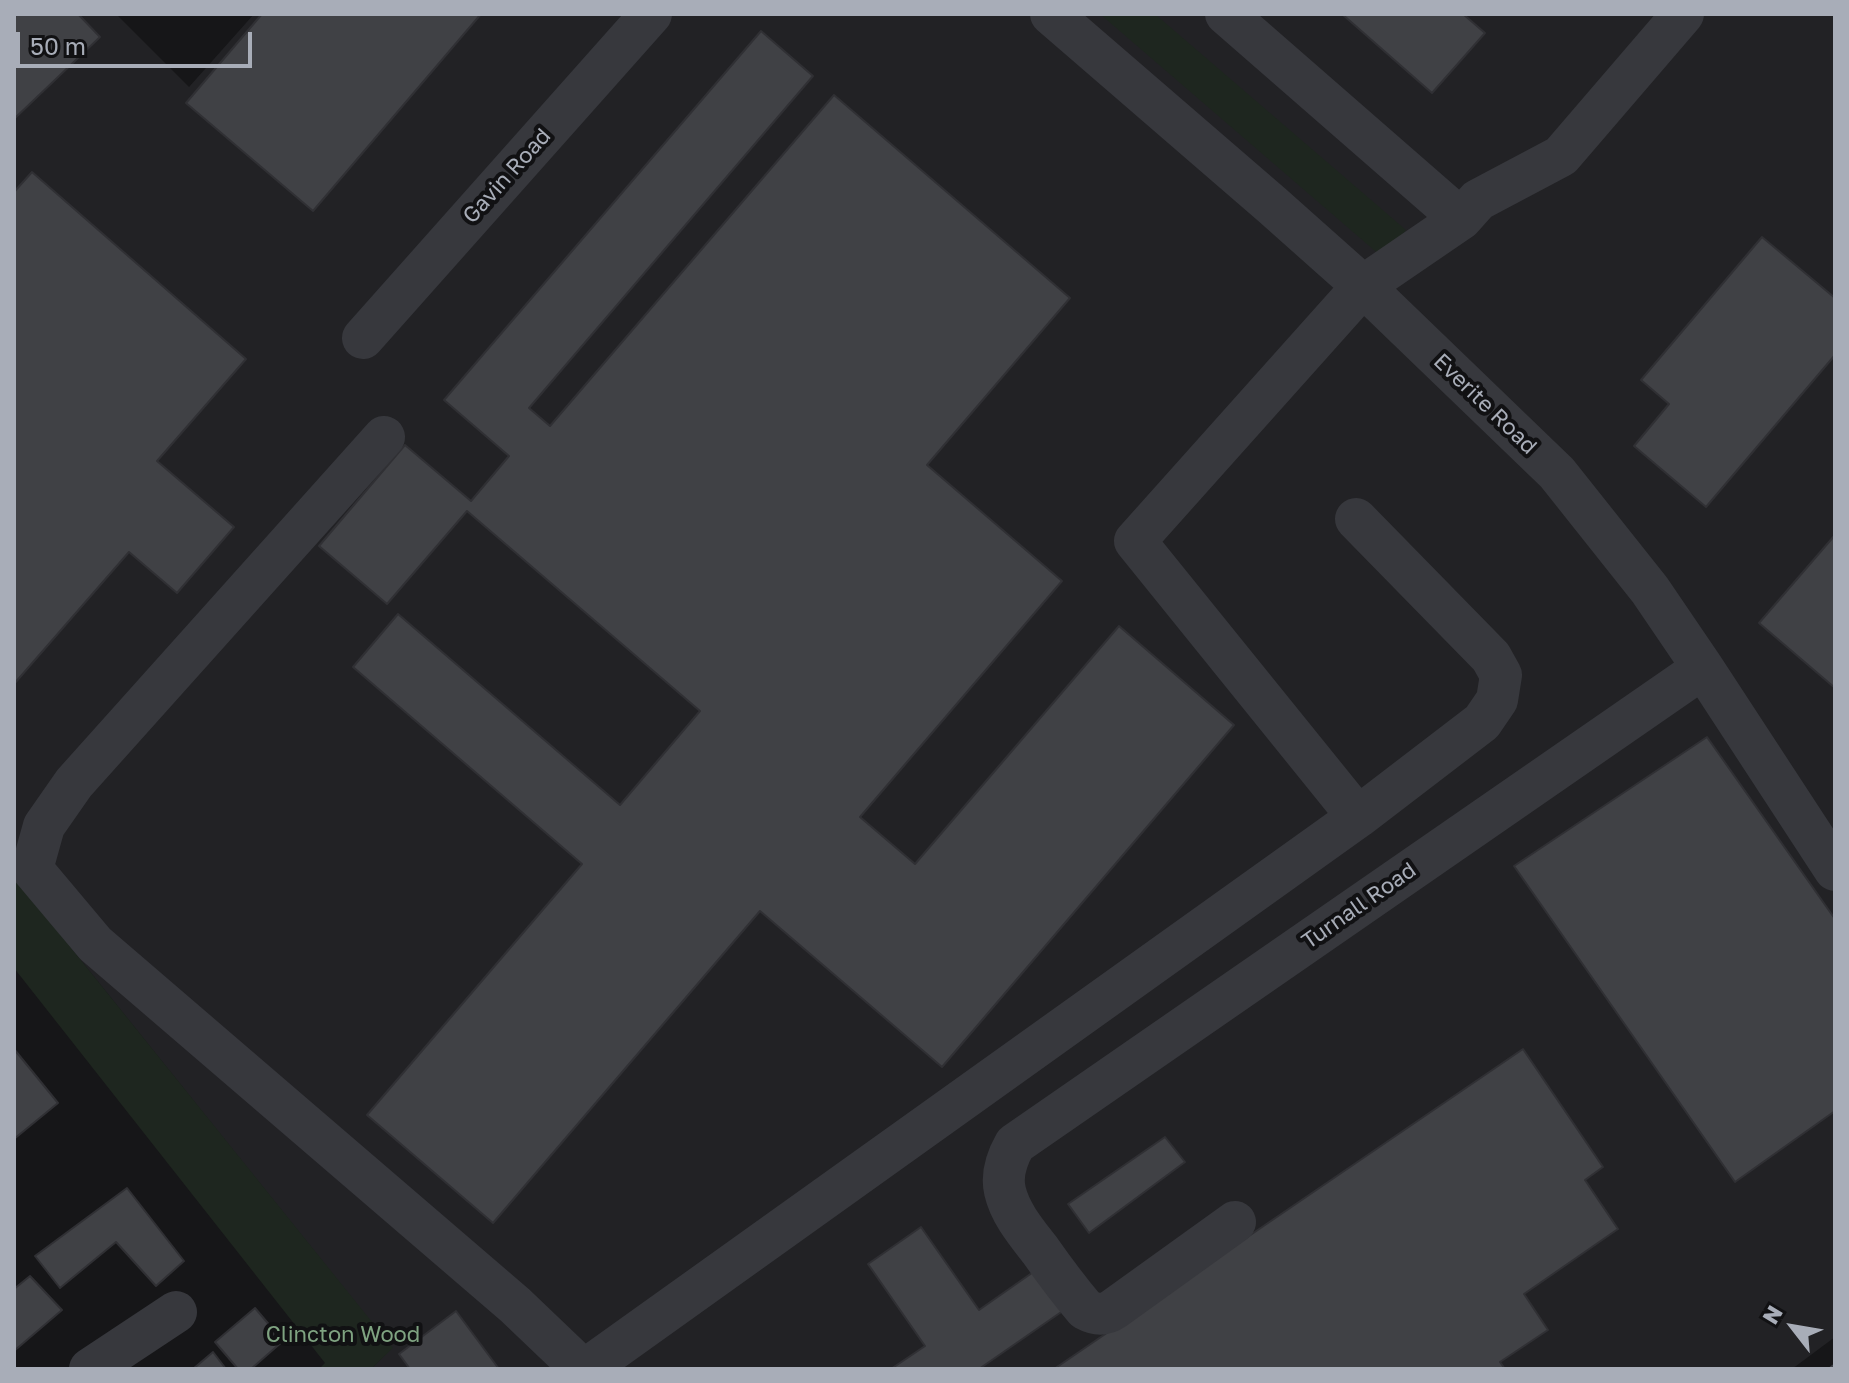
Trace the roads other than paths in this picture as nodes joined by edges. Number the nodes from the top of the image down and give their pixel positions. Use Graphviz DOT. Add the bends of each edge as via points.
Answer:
graph roads {
  1 [pos="651,14"];
  2 [pos="1051,14"];
  3 [pos="1226,14"];
  4 [pos="1683,14"];
  5 [pos="1461,219"];
  6 [pos="1363,286"];
  7 [pos="363,338"];
  8 [pos="384,437"];
  9 [pos="1356,519"];
  10 [pos="1703,668"];
  11 [pos="1358,817"];
  12 [pos="1833,863"];
  13 [pos="1235,1222"];
  14 [pos="176,1312"];
  15 [pos="90,1369"];
  16 [pos="584,1369"];
  1 -- 7 [label="street, Gavin Road"];
  2 -- 6 [label="street, Everite Road"];
  3 -- 5 [label="street"];
  4 -- 5 [label="street" via="1561,156 1478,200"];
  5 -- 6 [label="street"];
  6 -- 10 [label="street, Everite Road" via="1557,473 1650,590"];
  6 -- 11 [label="street" via="1135,541"];
  8 -- 16 [label="street" via="74,783 44,826 32,869 95,944"];
  9 -- 11 [label="street" via="1491,657 1501,675 1497,700 1482,722"];
  10 -- 12 [label="street, Everite Road"];
  10 -- 13 [label="street, Turnall Road" via="1015,1144 1007,1158 1003,1181 1010,1206 1085,1309 1095,1315 1114,1309"];
  11 -- 16 [label="street"];
  14 -- 15 [label="street"];
}
